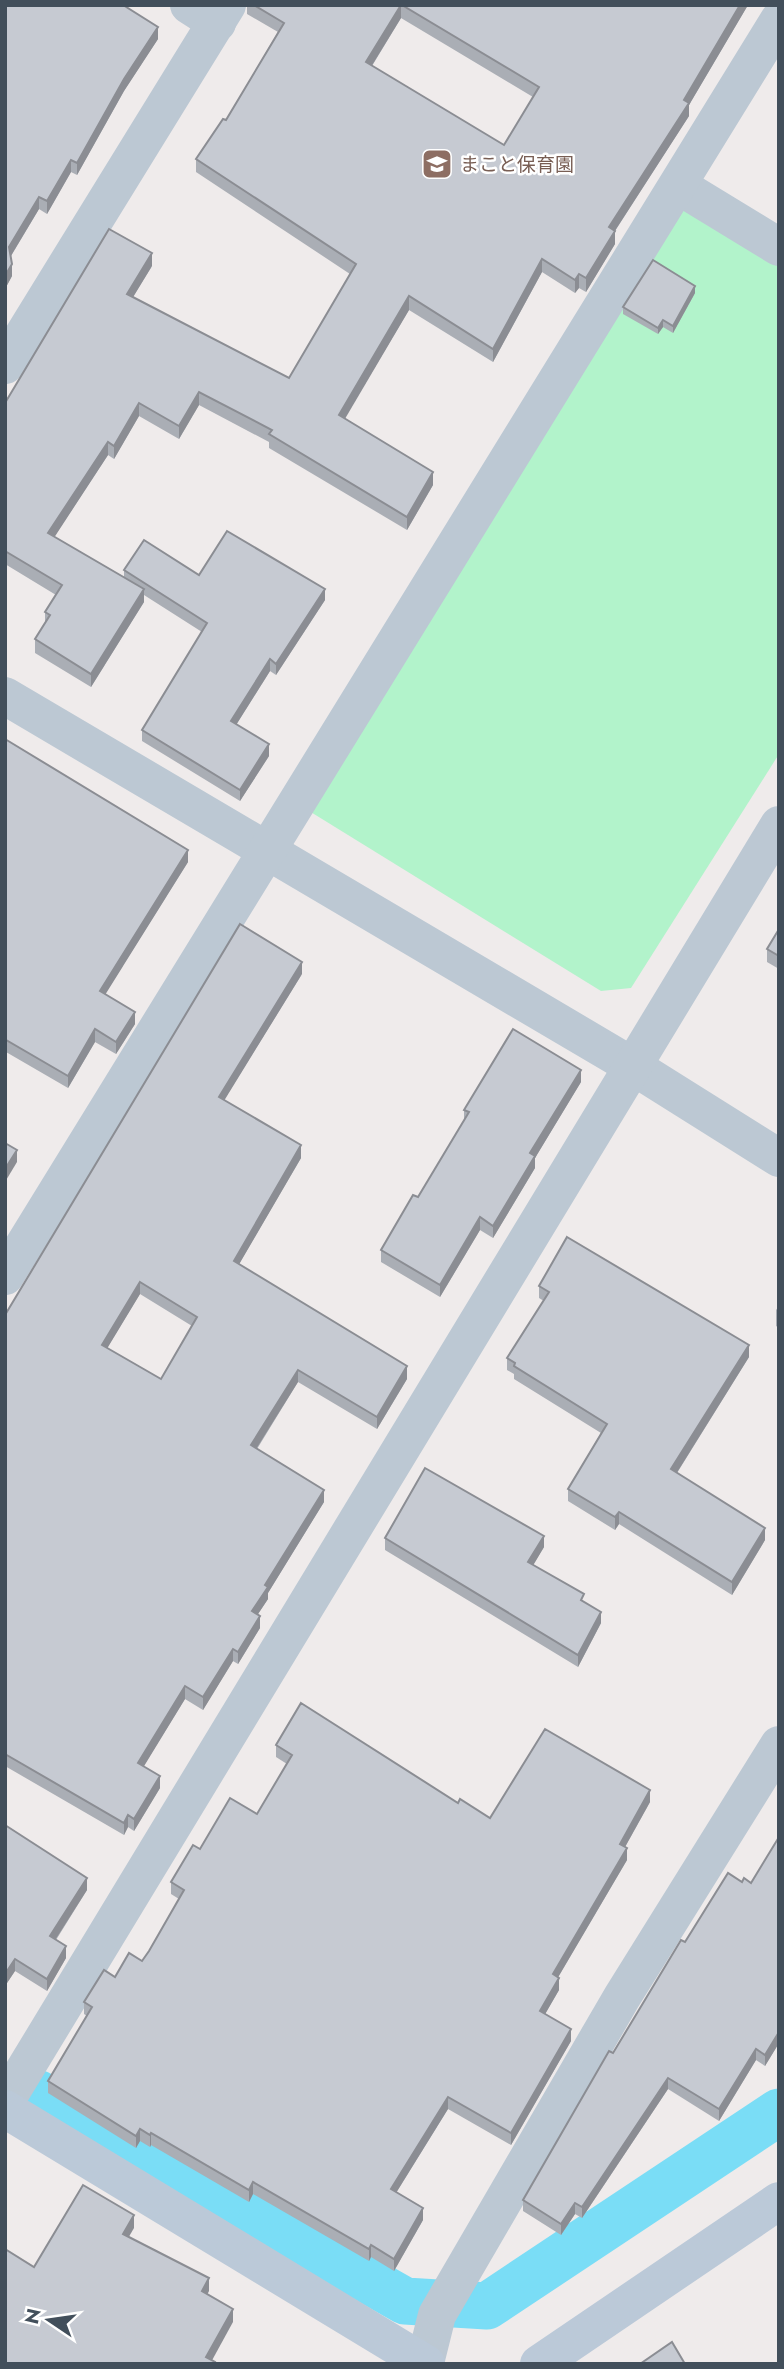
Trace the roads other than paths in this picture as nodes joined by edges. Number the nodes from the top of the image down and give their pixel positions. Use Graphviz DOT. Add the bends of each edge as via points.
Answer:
graph roads {
  1 [pos="211,11"];
  2 [pos="779,20"];
  3 [pos="679,186"];
  4 [pos="779,247"];
  5 [pos="5,365"];
  6 [pos="5,696"];
  7 [pos="779,825"];
  8 [pos="268,849"];
  9 [pos="634,1067"];
  10 [pos="779,1158"];
  11 [pos="5,1276"];
  12 [pos="779,1745"];
  13 [pos="5,2102"];
  14 [pos="5,2109"];
  15 [pos="779,2201"];
  16 [pos="425,2363"];
  17 [pos="539,2364"];
  1 -- 5 [label="street"];
  2 -- 3 [label="street"];
  3 -- 4 [label="street"];
  3 -- 8 [label="street"];
  6 -- 8 [label="street"];
  7 -- 9 [label="street"];
  8 -- 9 [label="street"];
  8 -- 11 [label="street"];
  9 -- 10 [label="street"];
  9 -- 13 [label="street"];
  12 -- 16 [label="street" via="622,1997 437,2315"];
  14 -- 16 [label="street"];
  15 -- 17 [label="street"];
}
